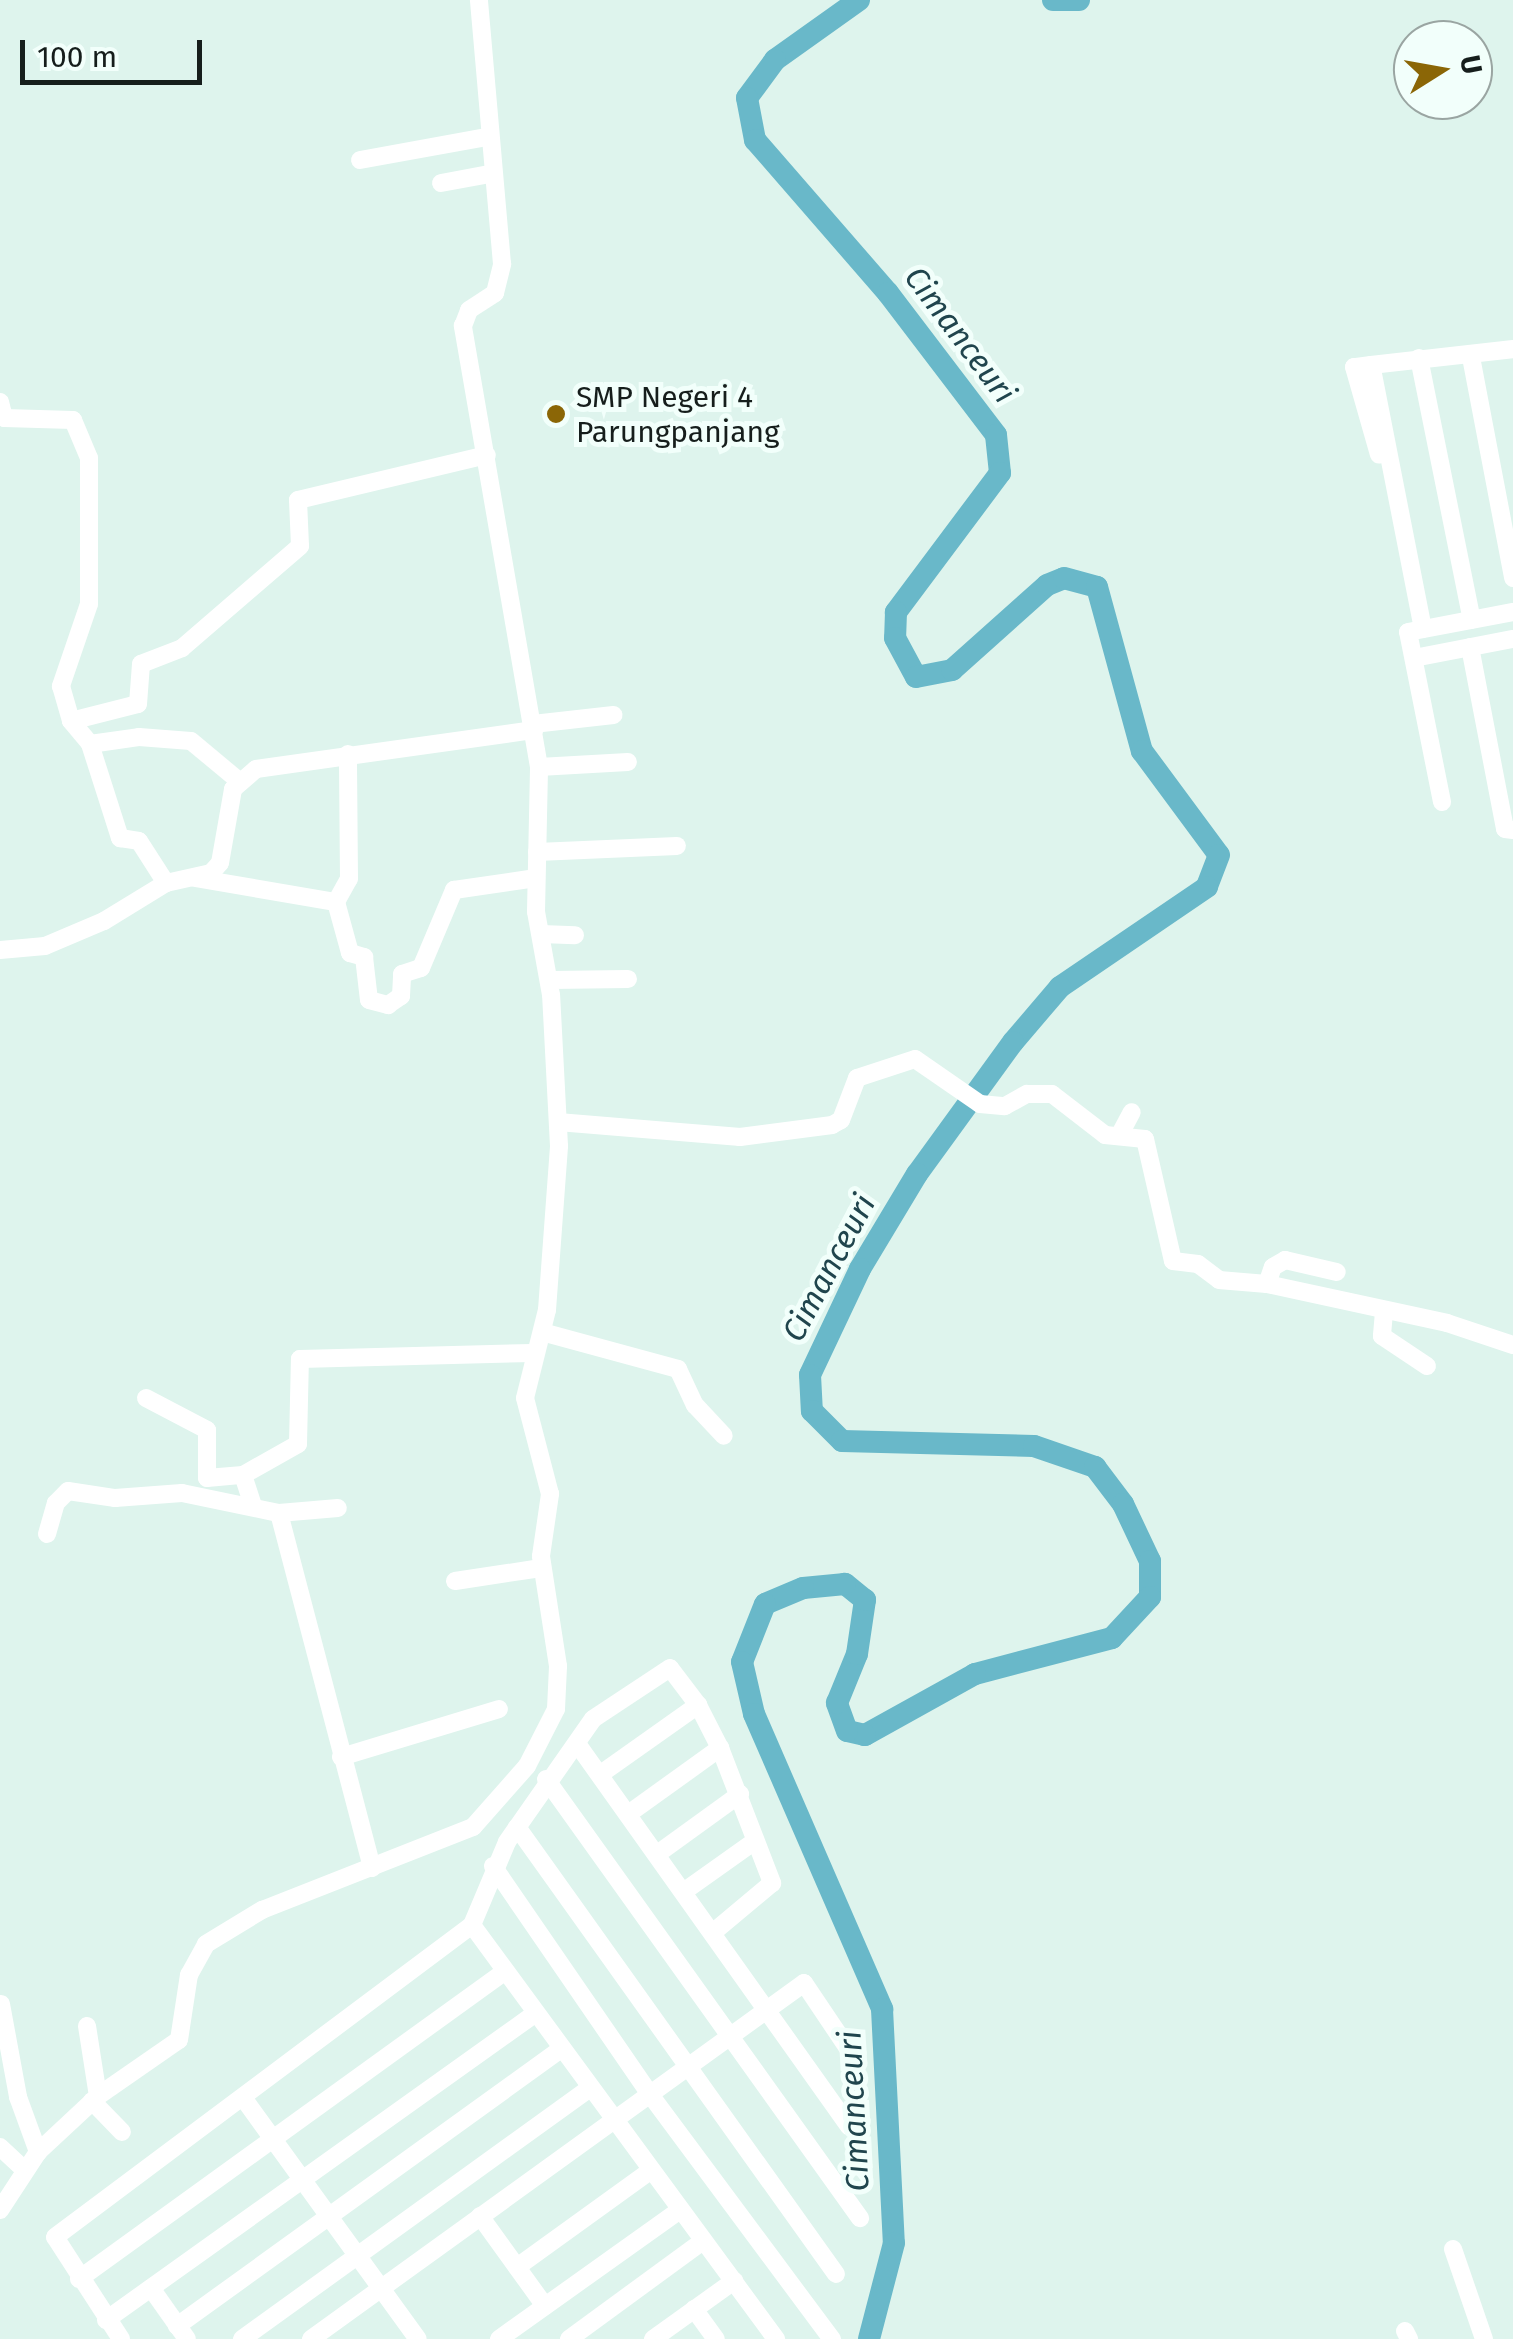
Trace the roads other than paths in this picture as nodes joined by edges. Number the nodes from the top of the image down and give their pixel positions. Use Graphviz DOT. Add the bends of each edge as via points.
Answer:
graph roads {
  1 [pos="479,0"];
  2 [pos="486,137"];
  3 [pos="360,160"];
  4 [pos="490,174"];
  5 [pos="441,183"];
  6 [pos="1513,350"];
  7 [pos="1471,357"];
  8 [pos="1418,358"];
  9 [pos="0,402"];
  10 [pos="487,454"];
  11 [pos="1513,578"];
  12 [pos="1513,612"];
  13 [pos="1472,620"];
  14 [pos="1424,629"];
  15 [pos="1513,639"];
  16 [pos="1470,648"];
  17 [pos="1414,658"];
  18 [pos="613,715"];
  19 [pos="70,721"];
  20 [pos="533,727"];
  21 [pos="90,744"];
  22 [pos="348,754"];
  23 [pos="628,762"];
  24 [pos="539,767"];
  25 [pos="239,782"];
  26 [pos="1442,802"];
  27 [pos="1513,830"];
  28 [pos="677,846"];
  29 [pos="537,852"];
  30 [pos="190,876"];
  31 [pos="536,878"];
  32 [pos="166,883"];
  33 [pos="336,902"];
  34 [pos="541,934"];
  35 [pos="575,935"];
  36 [pos="0,950"];
  37 [pos="628,979"];
  38 [pos="550,980"];
  39 [pos="1132,1112"];
  40 [pos="558,1122"];
  41 [pos="1120,1136"];
  42 [pos="1336,1272"];
  43 [pos="1267,1284"];
  44 [pos="1384,1312"];
  45 [pos="542,1332"];
  46 [pos="1513,1344"];
  47 [pos="533,1353"];
  48 [pos="1427,1366"];
  49 [pos="146,1398"];
  50 [pos="724,1436"];
  51 [pos="243,1476"];
  52 [pos="252,1504"];
  53 [pos="338,1508"];
  54 [pos="279,1513"];
  55 [pos="47,1534"];
  56 [pos="542,1568"];
  57 [pos="455,1581"];
  58 [pos="698,1705"];
  59 [pos="498,1710"];
  60 [pos="578,1745"];
  61 [pos="720,1748"];
  62 [pos="341,1757"];
  63 [pos="602,1773"];
  64 [pos="546,1779"];
  65 [pos="740,1794"];
  66 [pos="632,1812"];
  67 [pos="517,1827"];
  68 [pos="755,1841"];
  69 [pos="660,1852"];
  70 [pos="493,1866"];
  71 [pos="372,1868"];
  72 [pos="686,1890"];
  73 [pos="472,1925"];
  74 [pos="716,1930"];
  75 [pos="504,1972"];
  76 [pos="1,2004"];
  77 [pos="767,2006"];
  78 [pos="536,2013"];
  79 [pos="87,2026"];
  80 [pos="730,2034"];
  81 [pos="561,2049"];
  82 [pos="849,2050"];
  83 [pos="688,2066"];
  84 [pos="589,2089"];
  85 [pos="649,2093"];
  86 [pos="244,2098"];
  87 [pos="95,2099"];
  88 [pos="612,2120"];
  89 [pos="849,2127"];
  90 [pos="122,2132"];
  91 [pos="274,2140"];
  92 [pos="0,2147"];
  93 [pos="38,2152"];
  94 [pos="24,2169"];
  95 [pos="650,2171"];
  96 [pos="301,2178"];
  97 [pos="0,2210"];
  98 [pos="680,2210"];
  99 [pos="331,2216"];
  100 [pos="480,2216"];
  101 [pos="860,2218"];
  102 [pos="703,2241"];
  103 [pos="1453,2250"];
  104 [pos="357,2252"];
  105 [pos="517,2268"];
  106 [pos="836,2274"];
  107 [pos="78,2279"];
  108 [pos="734,2281"];
  109 [pos="151,2288"];
  110 [pos="384,2292"];
  111 [pos="545,2306"];
  112 [pos="694,2309"];
  113 [pos="106,2320"];
  114 [pos="182,2332"];
  115 [pos="121,2339"];
  116 [pos="242,2339"];
  117 [pos="311,2339"];
  118 [pos="418,2339"];
  119 [pos="499,2339"];
  120 [pos="569,2339"];
  121 [pos="654,2339"];
  122 [pos="716,2339"];
  123 [pos="776,2339"];
  124 [pos="832,2339"];
  125 [pos="1484,2339"];
  1 -- 2 [label="street"];
  2 -- 3 [label="street"];
  2 -- 4 [label="street"];
  4 -- 5 [label="street"];
  4 -- 10 [label="street" via="500,281 495,293 469,310 464,326"];
  6 -- 7 [label="street"];
  7 -- 8 [label="street"];
  7 -- 11 [label="street"];
  8 -- 13 [label="street"];
  8 -- 14 [label="street" via="1372,365"];
  9 -- 19 [label="street" via="4,418 74,420 89,458 89,604 60,686"];
  10 -- 19 [label="street" via="298,500 300,546 182,648 141,664 138,704"];
  10 -- 20 [label="street"];
  12 -- 13 [label="street"];
  13 -- 14 [label="street"];
  14 -- 17 [label="street" via="1408,632"];
  15 -- 16 [label="street"];
  16 -- 17 [label="street"];
  16 -- 27 [label="street" via="1505,828"];
  17 -- 26 [label="street"];
  18 -- 20 [label="street"];
  19 -- 21 [label="street"];
  20 -- 22 [label="street"];
  20 -- 24 [label="street"];
  21 -- 25 [label="street" via="139,738 191,742"];
  21 -- 32 [label="street" via="120,838 139,841"];
  22 -- 25 [label="street" via="256,769"];
  22 -- 33 [label="street" via="349,879"];
  23 -- 24 [label="street"];
  24 -- 29 [label="street"];
  25 -- 30 [label="street" via="220,863 210,873"];
  28 -- 29 [label="street"];
  29 -- 31 [label="street"];
  30 -- 32 [label="street"];
  30 -- 33 [label="street"];
  31 -- 33 [label="street" via="454,890 420,968 402,974 401,996 388,1005 370,1000 364,957 350,953"];
  31 -- 34 [label="street"];
  32 -- 36 [label="street" via="82,932 45,946"];
  34 -- 35 [label="street"];
  34 -- 38 [label="street"];
  37 -- 38 [label="street"];
  38 -- 40 [label="street"];
  39 -- 41 [label="street"];
  40 -- 41 [label="street" via="740,1137 832,1125 841,1120 857,1078 915,1059 980,1104 1005,1106 1027,1094 1052,1094 1105,1135"];
  40 -- 45 [label="street"];
  41 -- 43 [label="street" via="1148,1141 1172,1260 1197,1264 1219,1280"];
  42 -- 43 [label="street" via="1285,1260 1273,1267"];
  43 -- 44 [label="street"];
  44 -- 46 [label="street"];
  44 -- 48 [label="street" via="1382,1336"];
  45 -- 47 [label="street"];
  45 -- 50 [label="street" via="672,1366"];
  47 -- 51 [label="street" via="300,1359 298,1444"];
  47 -- 56 [label="street" via="526,1412 550,1494"];
  49 -- 51 [label="street" via="206,1430 208,1480"];
  51 -- 52 [label="street"];
  52 -- 54 [label="street"];
  52 -- 55 [label="street" via="182,1493 128,1498 68,1491 56,1503"];
  53 -- 54 [label="street"];
  54 -- 62 [label="street"];
  56 -- 57 [label="street"];
  56 -- 71 [label="street" via="558,1696 527,1766 473,1827"];
  58 -- 60 [label="street" via="676,1669 666,1669 593,1719"];
  58 -- 61 [label="street"];
  58 -- 63 [label="street"];
  59 -- 62 [label="street"];
  60 -- 63 [label="street"];
  60 -- 64 [label="street"];
  61 -- 65 [label="street"];
  61 -- 66 [label="street"];
  62 -- 71 [label="street"];
  63 -- 66 [label="street"];
  64 -- 67 [label="street"];
  64 -- 80 [label="street"];
  65 -- 68 [label="street"];
  65 -- 69 [label="street"];
  66 -- 69 [label="street"];
  67 -- 70 [label="street"];
  67 -- 83 [label="street"];
  68 -- 72 [label="street"];
  68 -- 74 [label="street" via="772,1885"];
  69 -- 72 [label="street"];
  70 -- 73 [label="street"];
  70 -- 85 [label="street"];
  71 -- 87 [label="street" via="262,1910 206,1944 189,1975 179,2040"];
  72 -- 74 [label="street"];
  73 -- 75 [label="street"];
  73 -- 86 [label="street"];
  74 -- 77 [label="street"];
  75 -- 78 [label="street"];
  75 -- 91 [label="street"];
  76 -- 93 [label="street" via="18,2097"];
  77 -- 80 [label="street"];
  77 -- 82 [label="street" via="807,1984"];
  77 -- 89 [label="street"];
  78 -- 81 [label="street"];
  78 -- 96 [label="street"];
  79 -- 87 [label="street"];
  80 -- 83 [label="street"];
  80 -- 101 [label="street"];
  81 -- 84 [label="street"];
  81 -- 99 [label="street"];
  83 -- 85 [label="street"];
  83 -- 106 [label="street"];
  84 -- 88 [label="street"];
  84 -- 104 [label="street"];
  85 -- 88 [label="street"];
  85 -- 124 [label="street"];
  86 -- 91 [label="street"];
  86 -- 107 [label="street" via="55,2237"];
  87 -- 90 [label="street"];
  87 -- 93 [label="street"];
  88 -- 95 [label="street"];
  88 -- 100 [label="street"];
  91 -- 96 [label="street"];
  91 -- 107 [label="street"];
  92 -- 94 [label="street"];
  93 -- 94 [label="street"];
  94 -- 97 [label="street"];
  95 -- 98 [label="street"];
  95 -- 105 [label="street"];
  96 -- 99 [label="street"];
  96 -- 109 [label="street"];
  98 -- 102 [label="street"];
  98 -- 111 [label="street"];
  99 -- 104 [label="street"];
  99 -- 114 [label="street"];
  100 -- 105 [label="street"];
  100 -- 110 [label="street"];
  102 -- 108 [label="street"];
  102 -- 120 [label="street"];
  103 -- 125 [label="street"];
  104 -- 110 [label="street"];
  104 -- 116 [label="street"];
  105 -- 111 [label="street"];
  107 -- 113 [label="street"];
  108 -- 112 [label="street"];
  108 -- 123 [label="street"];
  109 -- 113 [label="street"];
  109 -- 114 [label="street"];
  110 -- 117 [label="street"];
  110 -- 118 [label="street"];
  111 -- 119 [label="street"];
  112 -- 121 [label="street"];
  112 -- 122 [label="street"];
  113 -- 115 [label="street"];
}
